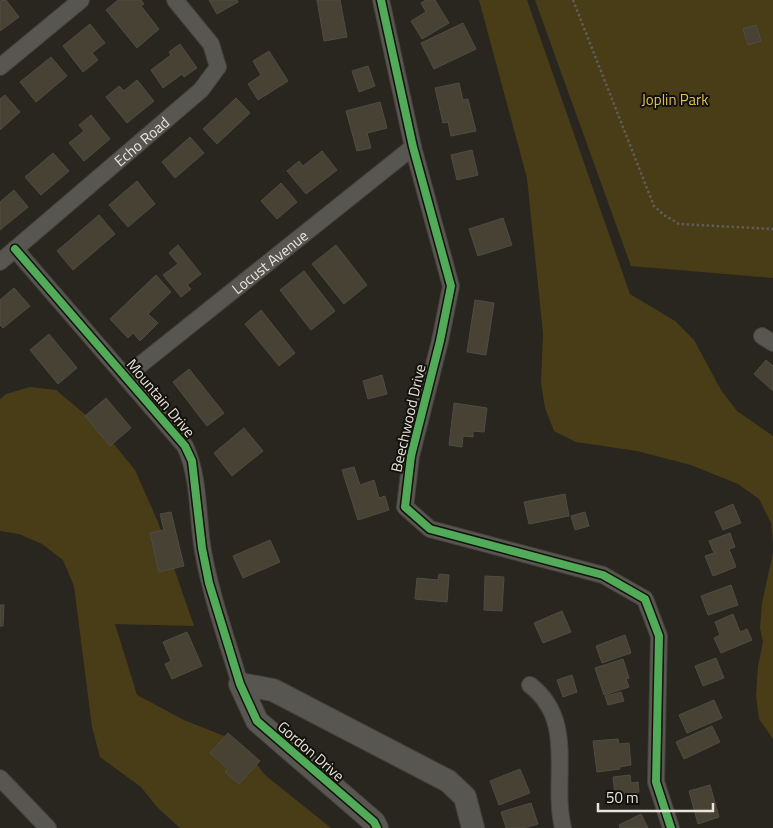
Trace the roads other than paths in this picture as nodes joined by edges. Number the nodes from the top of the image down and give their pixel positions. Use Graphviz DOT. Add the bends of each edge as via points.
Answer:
graph roads {
  1 [pos="82,0"];
  2 [pos="175,0"];
  3 [pos="381,0"];
  4 [pos="0,67"];
  5 [pos="413,147"];
  6 [pos="15,250"];
  7 [pos="0,262"];
  8 [pos="125,377"];
  9 [pos="240,684"];
  10 [pos="530,685"];
  11 [pos="0,778"];
  12 [pos="48,828"];
  13 [pos="377,828"];
  14 [pos="473,828"];
  15 [pos="563,828"];
  16 [pos="671,828"];
  1 -- 4 [label="street"];
  2 -- 6 [label="street, Echo Road" via="211,44 218,67 201,90"];
  3 -- 5 [label="street, Beechwood Drive"];
  5 -- 8 [label="street, Locust Avenue"];
  5 -- 16 [label="street, Beechwood Drive" via="451,286 411,456 405,507 430,529 603,575 645,599 659,636 656,782"];
  6 -- 7 [label="street, Echo Road"];
  6 -- 8 [label="street, Mountain Drive"];
  8 -- 9 [label="street, Mountain Drive" via="185,446 192,461 209,583"];
  9 -- 13 [label="street, Gordon Drive" via="257,721"];
  9 -- 14 [label="street, Gordon Drive" via="273,690 448,781 465,796"];
  10 -- 15 [label="street" via="542,694 552,710 559,738"];
  11 -- 12 [label="street"];
}
